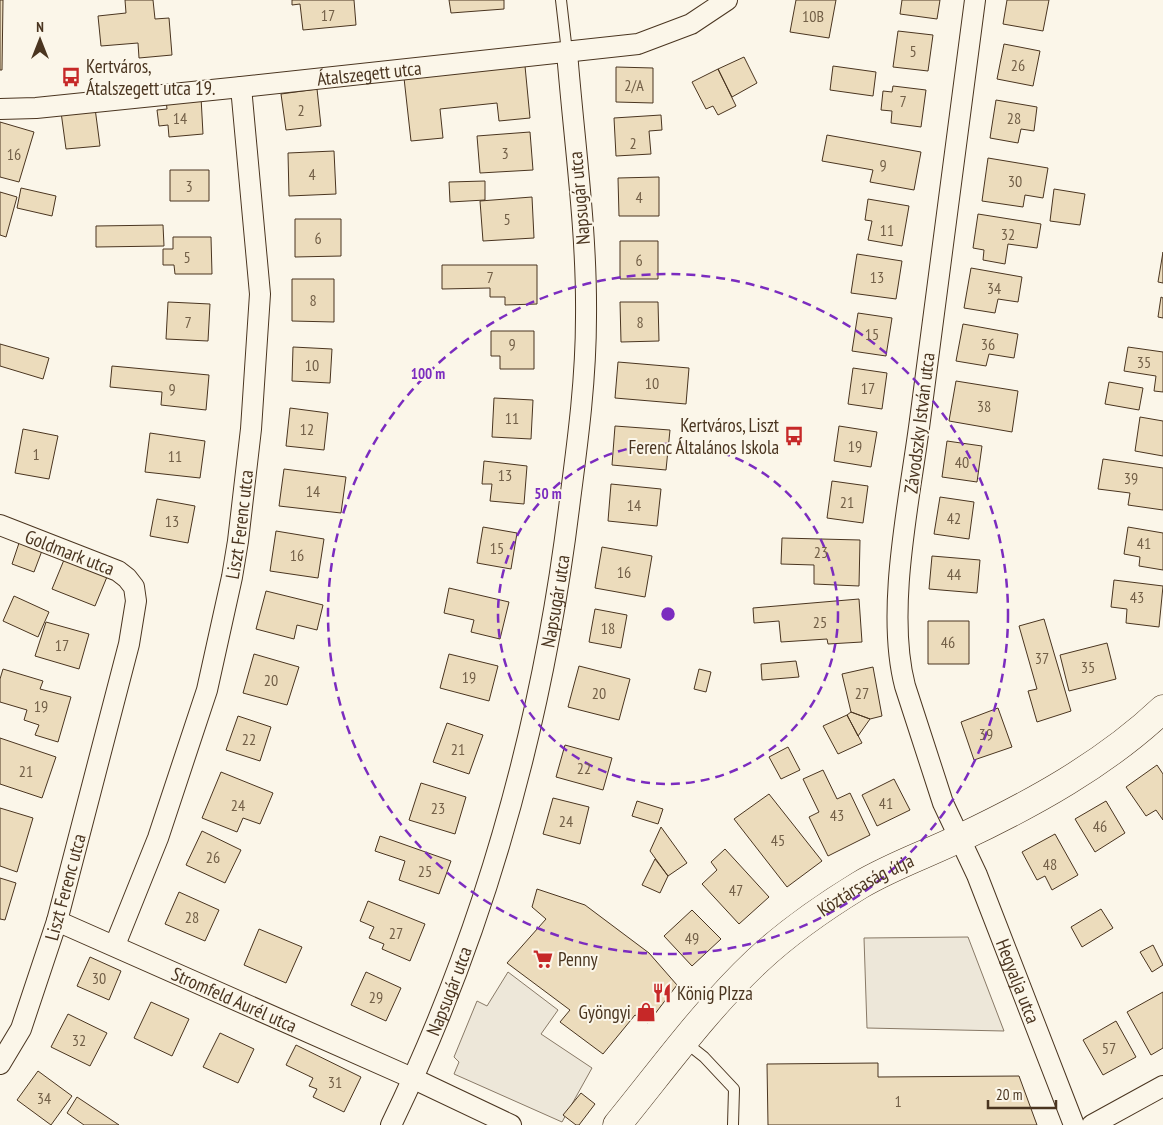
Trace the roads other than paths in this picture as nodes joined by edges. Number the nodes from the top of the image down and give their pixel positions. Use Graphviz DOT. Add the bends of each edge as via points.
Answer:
graph roads {
  1 [pos="561,0"];
  2 [pos="727,0"];
  3 [pos="975,0"];
  4 [pos="567,52"];
  5 [pos="241,87"];
  6 [pos="0,109"];
  7 [pos="0,525"];
  8 [pos="134,587"];
  9 [pos="1163,709"];
  10 [pos="960,838"];
  11 [pos="57,921"];
  12 [pos="115,945"];
  13 [pos="685,1042"];
  14 [pos="0,1064"];
  15 [pos="412,1078"];
  16 [pos="1163,1086"];
  17 [pos="391,1125"];
  18 [pos="511,1125"];
  19 [pos="617,1125"];
  20 [pos="733,1125"];
  21 [pos="1074,1125"];
  22 [pos="1092,1125"];
  1 -- 4 [label="lane"];
  2 -- 4 [label="street, Átalszegett utca" via="691,24 638,44"];
  3 -- 10 [label="street, Závodszky István utca" via="904,542 898,624 900,666 905,686 943,803"];
  4 -- 5 [label="street, Átalszegett utca"];
  4 -- 15 [label="street, Napsugár utca" via="586,271 586,319 582,402 561,571 551,633 518,781 455,976"];
  5 -- 6 [label="street, Átalszegett utca"];
  5 -- 12 [label="street, Liszt Ferenc utca" via="260,294 251,429 238,541 204,699 158,838"];
  7 -- 8 [label="street, Goldmark utca" via="118,571"];
  8 -- 11 [label="street, Liszt Ferenc utca" via="134,622"];
  9 -- 10 [label="street, Köztársaság útja" via="1083,772"];
  10 -- 13 [label="street, Köztársaság útja" via="893,867 823,908 758,961"];
  10 -- 21 [label="street, Hegyalja utca"];
  11 -- 12 [label="street, Stromfeld Aurél utca"];
  11 -- 14 [label="street, Liszt Ferenc utca" via="21,1029"];
  12 -- 15 [label="street, Stromfeld Aurél utca"];
  13 -- 19 [label="street, Köztársaság útja"];
  13 -- 20 [label="lane" via="734,1089"];
  15 -- 17 [label="street, Napsugár utca"];
  15 -- 18 [label="street, Stromfeld Aurél utca"];
  16 -- 22 [label="street"];
}
